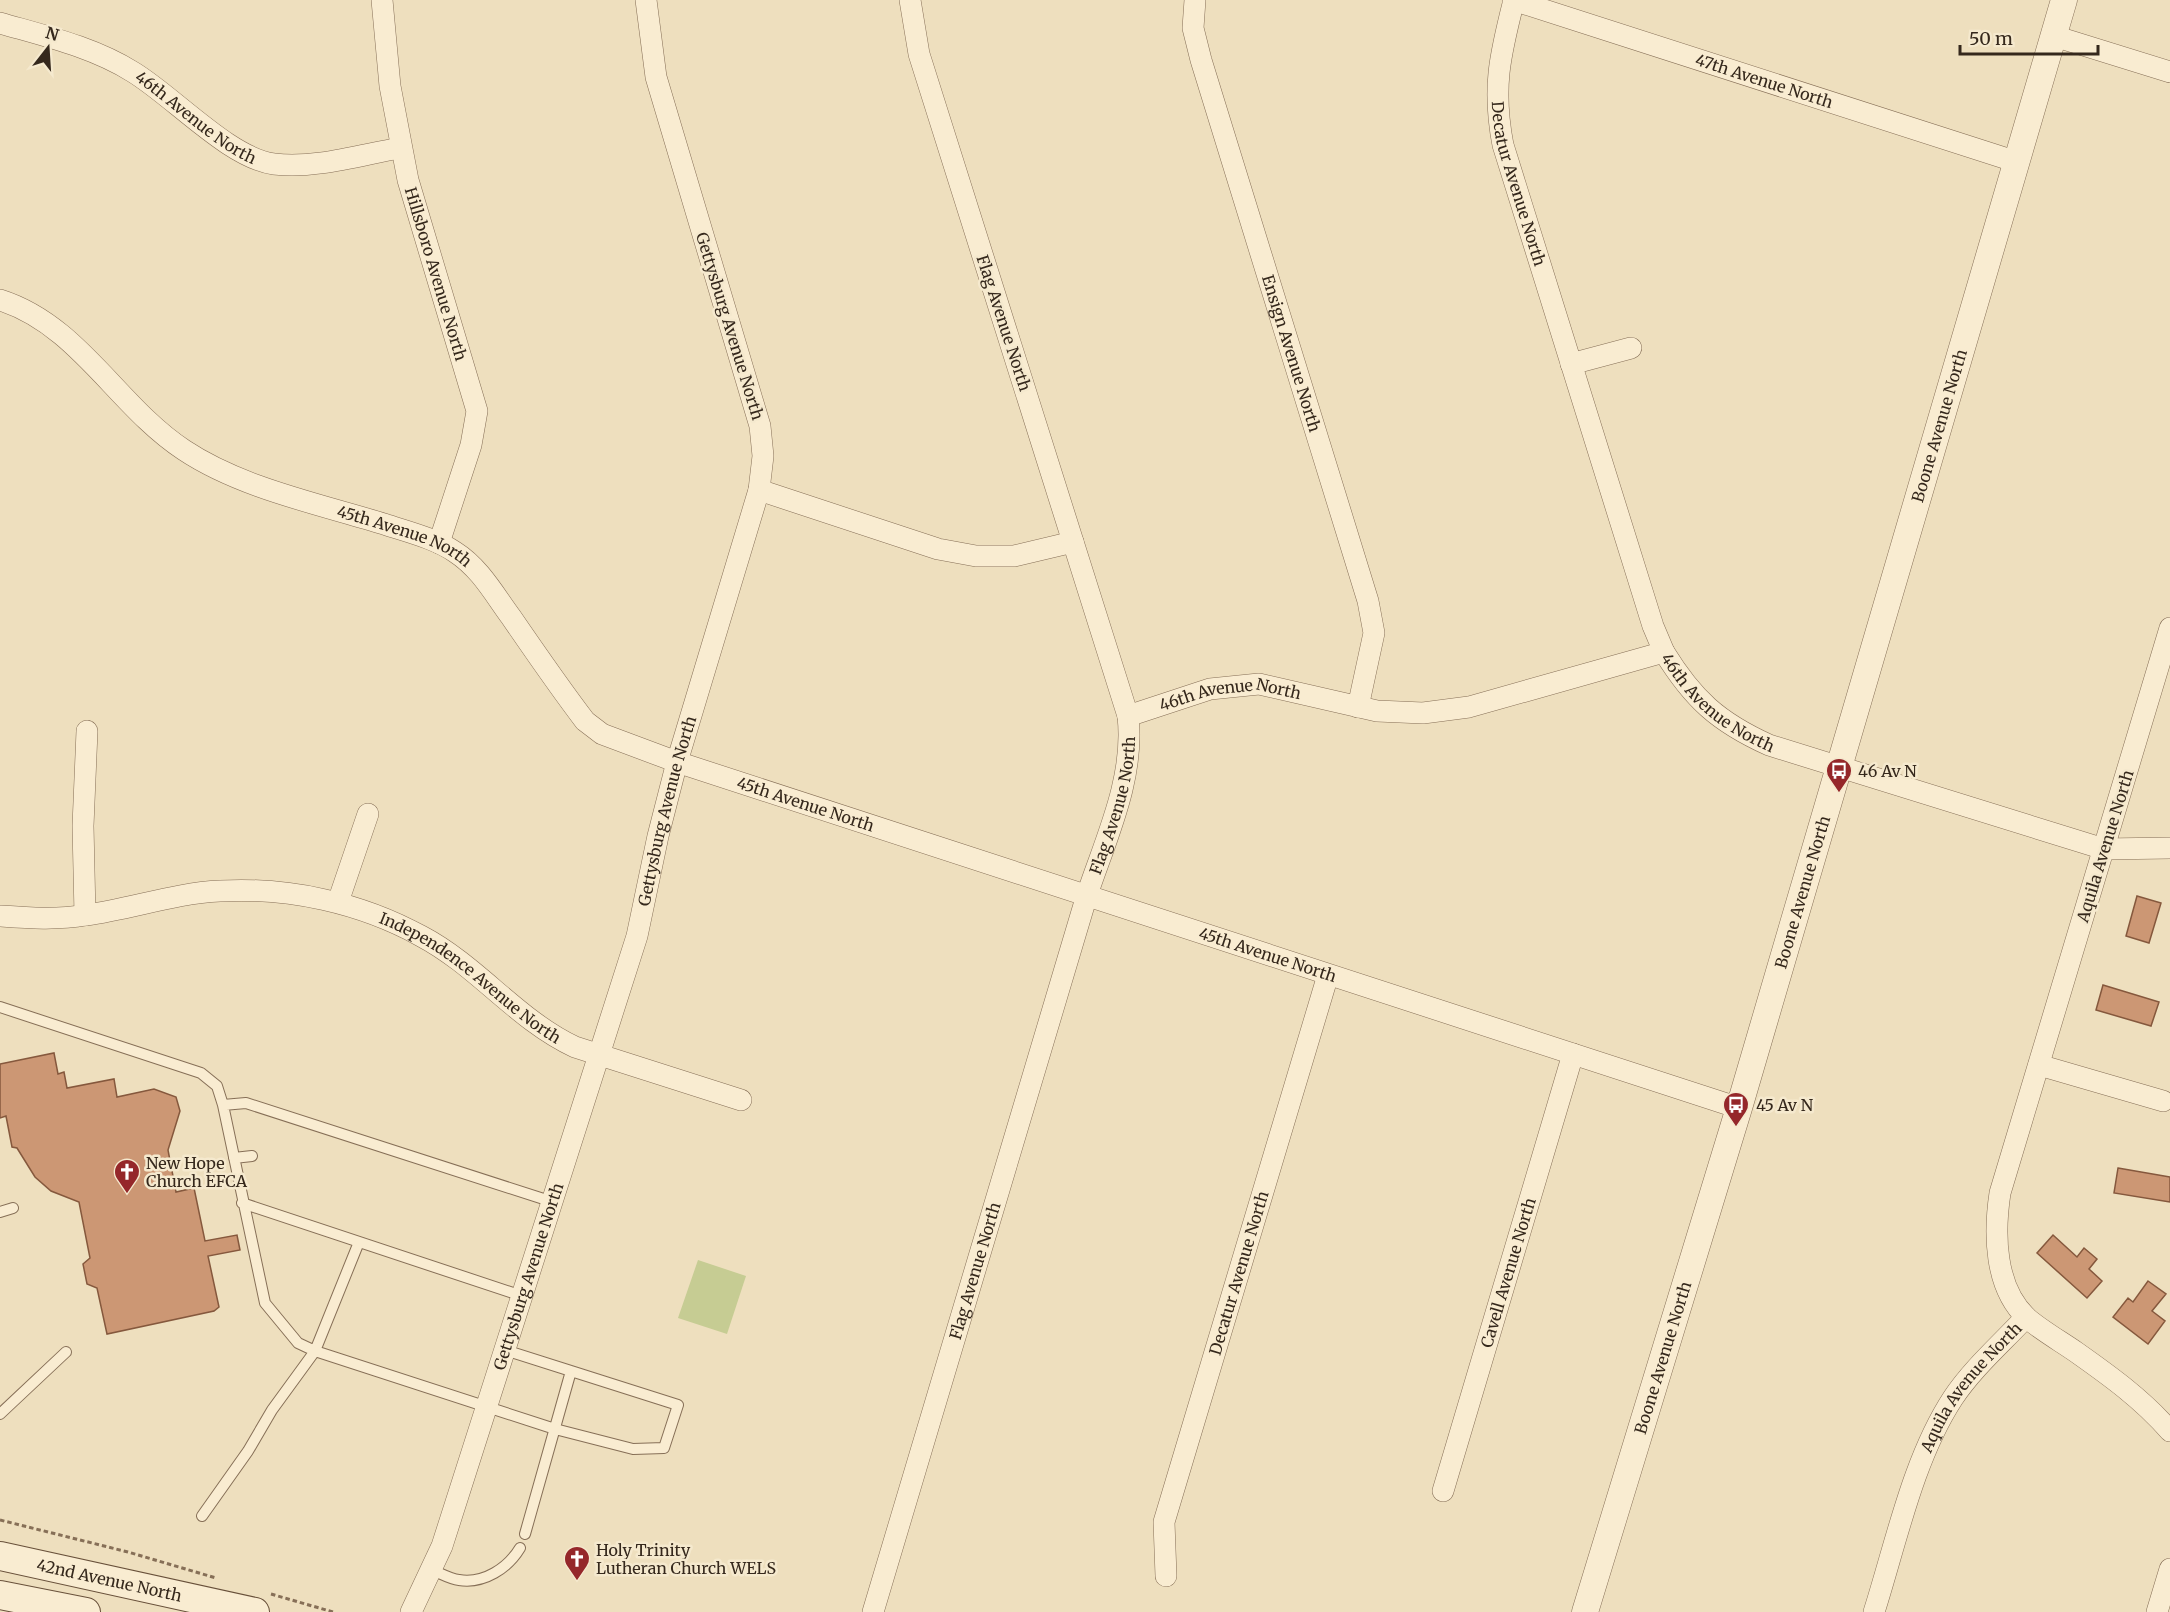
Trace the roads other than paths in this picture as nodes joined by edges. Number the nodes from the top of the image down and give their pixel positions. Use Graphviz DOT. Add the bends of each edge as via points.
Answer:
graph roads {
  1 [pos="382,0"];
  2 [pos="646,0"];
  3 [pos="910,0"];
  4 [pos="1195,0"];
  5 [pos="1513,0"];
  6 [pos="2064,0"];
  7 [pos="0,23"];
  8 [pos="2054,36"];
  9 [pos="2170,72"];
  10 [pos="400,148"];
  11 [pos="2017,162"];
  12 [pos="0,300"];
  13 [pos="1631,348"];
  14 [pos="1571,364"];
  15 [pos="759,490"];
  16 [pos="1073,542"];
  17 [pos="439,543"];
  18 [pos="2170,628"];
  19 [pos="1664,652"];
  20 [pos="1358,707"];
  21 [pos="1128,716"];
  22 [pos="87,731"];
  23 [pos="678,762"];
  24 [pos="1839,766"];
  25 [pos="368,814"];
  26 [pos="2170,848"];
  27 [pos="2103,849"];
  28 [pos="1087,896"];
  29 [pos="338,902"];
  30 [pos="85,915"];
  31 [pos="0,916"];
  32 [pos="1328,975"];
  33 [pos="0,1008"];
  34 [pos="1573,1054"];
  35 [pos="600,1055"];
  36 [pos="2039,1065"];
  37 [pos="741,1100"];
  38 [pos="2163,1101"];
  39 [pos="223,1105"];
  40 [pos="1739,1108"];
  41 [pos="252,1156"];
  42 [pos="234,1158"];
  43 [pos="554,1202"];
  44 [pos="242,1203"];
  45 [pos="13,1208"];
  46 [pos="0,1212"];
  47 [pos="359,1242"];
  48 [pos="522,1296"];
  49 [pos="2026,1317"];
  50 [pos="505,1350"];
  51 [pos="315,1351"];
  52 [pos="66,1352"];
  53 [pos="571,1371"];
  54 [pos="486,1407"];
  55 [pos="0,1414"];
  56 [pos="555,1429"];
  57 [pos="2170,1431"];
  58 [pos="1443,1491"];
  59 [pos="202,1516"];
  60 [pos="525,1534"];
  61 [pos="520,1548"];
  62 [pos="0,1556"];
  63 [pos="2170,1569"];
  64 [pos="432,1570"];
  65 [pos="1166,1576"];
  66 [pos="0,1595"];
  67 [pos="260,1602"];
  68 [pos="86,1612"];
  69 [pos="411,1612"];
  70 [pos="873,1612"];
  71 [pos="1585,1612"];
  72 [pos="1874,1612"];
  73 [pos="2157,1612"];
  1 -- 10 [label="street, Hillsboro Avenue North"];
  2 -- 15 [label="street, Gettysburg Avenue North" via="658,87 760,426 763,456"];
  3 -- 16 [label="street, Flag Avenue North" via="919,54"];
  4 -- 20 [label="street, Ensign Avenue North" via="1194,28 1201,60 1368,601 1374,633"];
  5 -- 11 [label="street, 47th Avenue North"];
  5 -- 14 [label="street, Decatur Avenue North" via="1497,73 1497,110 1503,145"];
  6 -- 8 [label="street, Boone Avenue North"];
  7 -- 10 [label="street, 46th Avenue North" via="74,45 133,72 226,141 272,164 297,165"];
  8 -- 9 [label="street"];
  8 -- 11 [label="street, Boone Avenue North"];
  10 -- 17 [label="street, Hillsboro Avenue North" via="477,411 471,446"];
  11 -- 24 [label="street, Boone Avenue North"];
  12 -- 17 [label="street, 45th Avenue North" via="35,314 57,330 156,430 221,471"];
  13 -- 14 [label="street"];
  14 -- 19 [label="street, Decatur Avenue North"];
  15 -- 16 [label="street" via="938,549 976,556 1014,556"];
  15 -- 23 [label="street, Gettysburg Avenue North"];
  16 -- 21 [label="street, Flag Avenue North"];
  17 -- 23 [label="street, 45th Avenue North" via="480,573 585,721 602,734"];
  18 -- 27 [label="street, Aquila Avenue North"];
  19 -- 20 [label="street, 46th Avenue North" via="1469,707 1424,713"];
  19 -- 24 [label="street, 46th Avenue North" via="1707,709 1736,730 1769,745"];
  20 -- 21 [label="street, 46th Avenue North" via="1259,684 1210,689"];
  21 -- 28 [label="street, Flag Avenue North" via="1125,780"];
  22 -- 30 [label="street"];
  23 -- 28 [label="street, 45th Avenue North"];
  23 -- 35 [label="street, Gettysburg Avenue North" via="637,936"];
  24 -- 27 [label="street, 46th Avenue North"];
  24 -- 40 [label="street, Boone Avenue North"];
  25 -- 29 [label="street"];
  26 -- 27 [label="street, 46th Avenue North"];
  27 -- 36 [label="street, Aquila Avenue North"];
  28 -- 32 [label="street, 45th Avenue North"];
  28 -- 70 [label="street, Flag Avenue North"];
  29 -- 30 [label="street, Independence Avenue North" via="276,892 219,891"];
  29 -- 35 [label="street, Independence Avenue North" via="421,935 454,956 534,1024 564,1042"];
  30 -- 31 [label="street, Independence Avenue North" via="39,919"];
  32 -- 34 [label="street, 45th Avenue North"];
  32 -- 65 [label="street, Decatur Avenue North" via="1164,1522"];
  33 -- 39 [label="lane" via="201,1073 217,1086"];
  34 -- 40 [label="street, 45th Avenue North"];
  34 -- 58 [label="street, Cavell Avenue North"];
  35 -- 37 [label="street, Independence Avenue North"];
  35 -- 43 [label="street, Gettysburg Avenue North"];
  36 -- 38 [label="street"];
  36 -- 49 [label="street, Aquila Avenue North" via="2000,1193 1995,1226 1997,1258 2008,1290"];
  39 -- 42 [label="lane"];
  39 -- 43 [label="lane" via="246,1103"];
  40 -- 71 [label="street, Boone Avenue North"];
  41 -- 42 [label="lane"];
  42 -- 44 [label="lane"];
  43 -- 48 [label="street, Gettysburg Avenue North"];
  44 -- 47 [label="lane"];
  44 -- 51 [label="lane" via="265,1303 298,1343"];
  45 -- 46 [label="lane"];
  47 -- 48 [label="lane"];
  47 -- 51 [label="lane"];
  48 -- 50 [label="street, Gettysburg Avenue North"];
  49 -- 57 [label="street" via="2116,1379"];
  49 -- 72 [label="street, Aquila Avenue North" via="1976,1368 1934,1431"];
  50 -- 53 [label="lane"];
  50 -- 54 [label="street, Gettysburg Avenue North"];
  51 -- 54 [label="lane"];
  51 -- 59 [label="lane"];
  52 -- 55 [label="lane"];
  53 -- 56 [label="lane"];
  53 -- 56 [label="lane" via="678,1406 664,1448 633,1449"];
  54 -- 56 [label="lane"];
  54 -- 64 [label="street, Gettysburg Avenue North"];
  56 -- 60 [label="lane"];
  61 -- 64 [label="lane" via="512,1562 484,1576 460,1580"];
  62 -- 67 [label="main road, 42nd Avenue North"];
  63 -- 73 [label="street"];
  64 -- 69 [label="street, Gettysburg Avenue North"];
  66 -- 68 [label="main road"];
}
